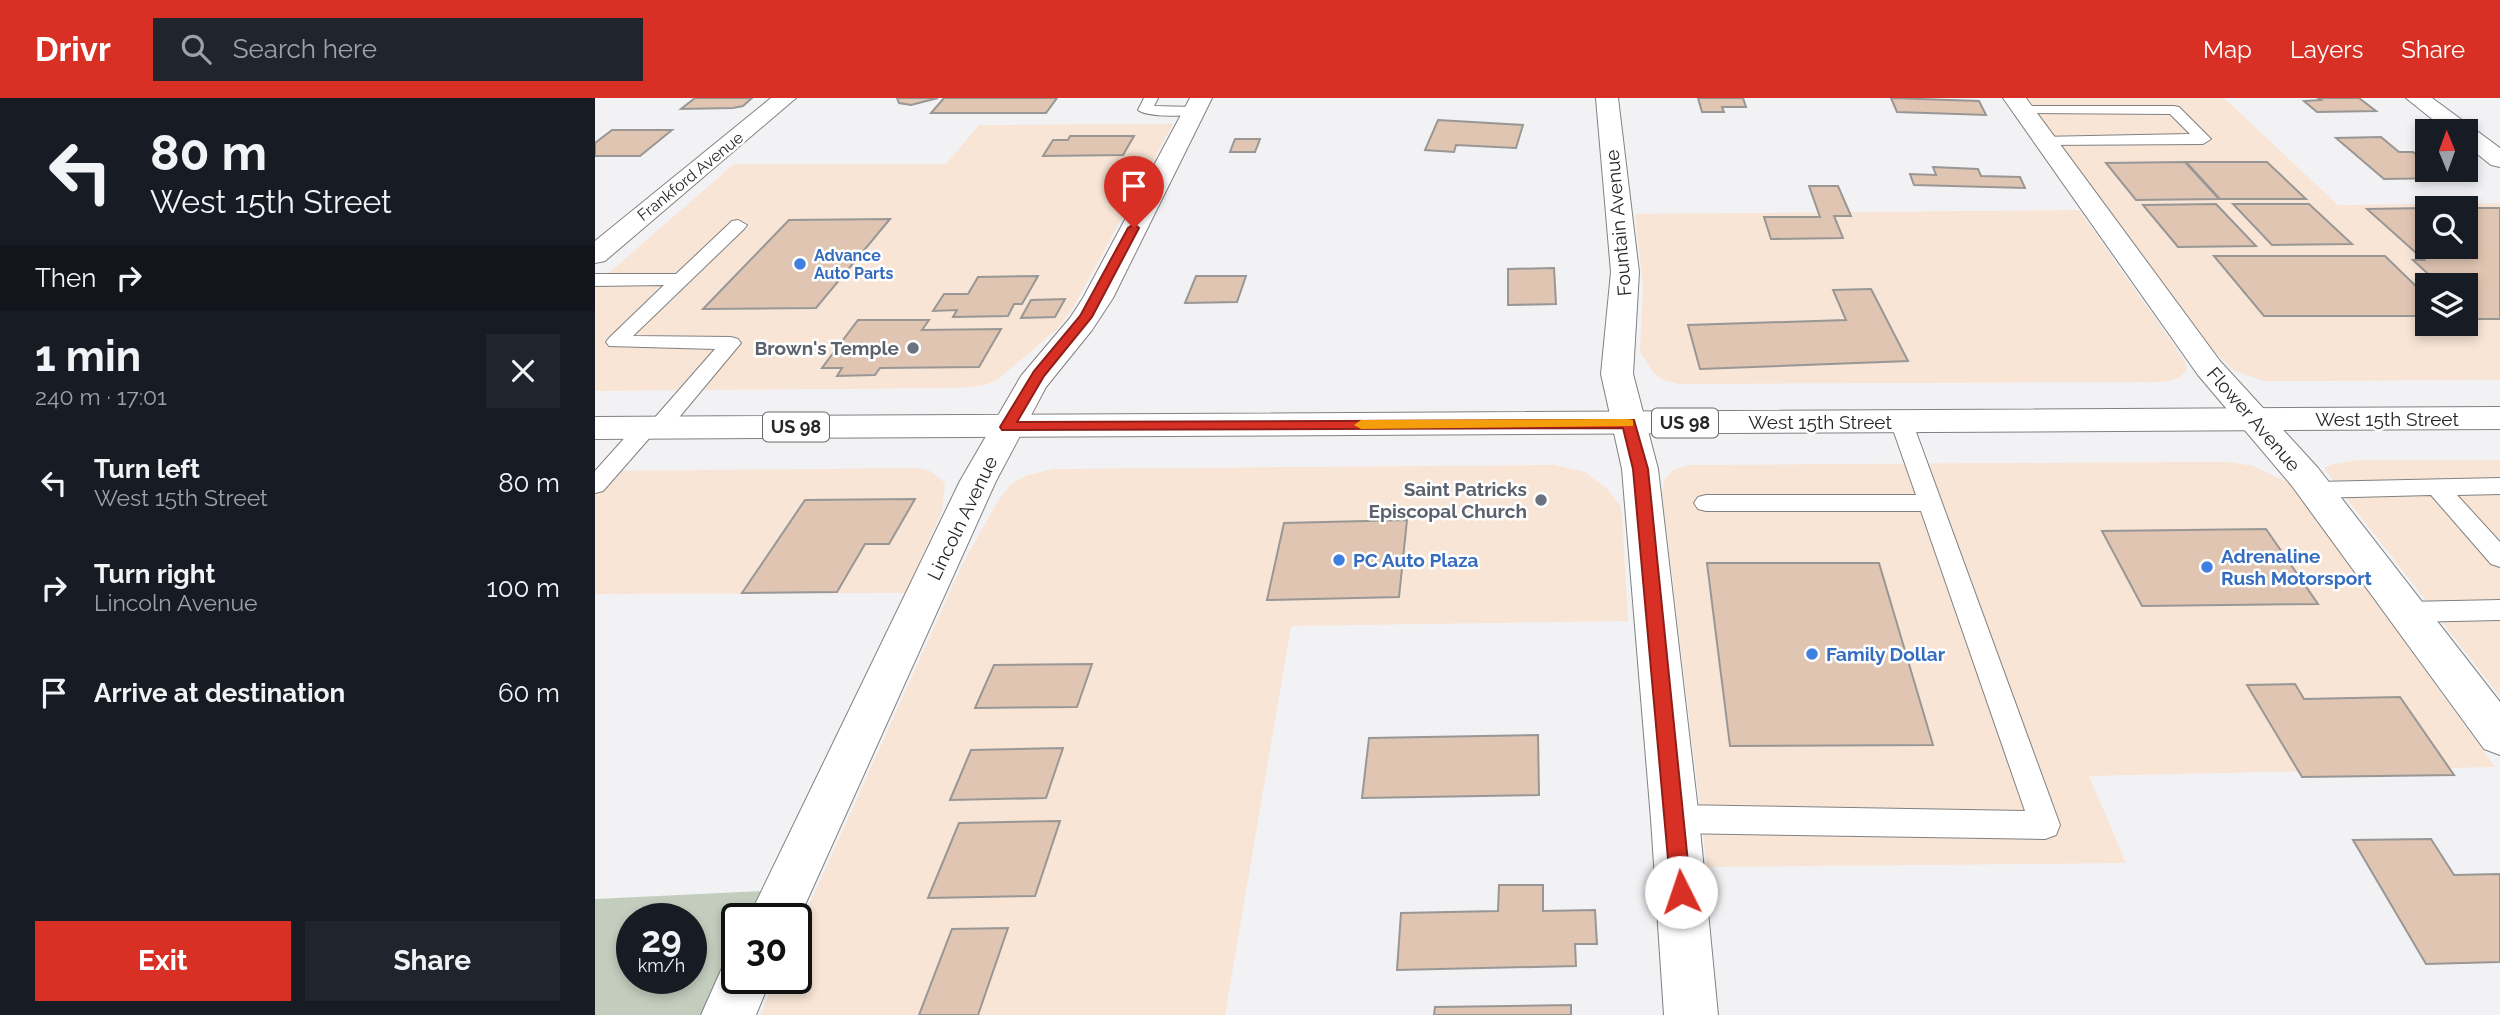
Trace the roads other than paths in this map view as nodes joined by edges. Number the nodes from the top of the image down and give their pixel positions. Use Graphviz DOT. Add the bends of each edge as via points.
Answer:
graph roads {
  1 [pos="785,98"];
  2 [pos="1151,98"];
  3 [pos="1607,98"];
  4 [pos="2417,98"];
  5 [pos="2018,104"];
  6 [pos="1197,105"];
  7 [pos="2081,110"];
  8 [pos="2446,119"];
  9 [pos="2044,140"];
  10 [pos="2106,140"];
  11 [pos="2478,143"];
  12 [pos="2500,160"];
  13 [pos="738,225"];
  14 [pos="595,255"];
  15 [pos="681,279"];
  16 [pos="595,280"];
  17 [pos="2254,419"];
  18 [pos="1901,421"];
  19 [pos="1629,423"];
  20 [pos="2495,423"];
  21 [pos="1007,427"];
  22 [pos="595,428"];
  23 [pos="652,428"];
  24 [pos="595,484"];
  25 [pos="2500,486"];
  26 [pos="2437,487"];
  27 [pos="2315,490"];
  28 [pos="1706,503"];
  29 [pos="1930,503"];
  30 [pos="2500,558"];
  31 [pos="2500,610"];
  32 [pos="2407,611"];
  33 [pos="2500,736"];
  34 [pos="1675,819"];
  35 [pos="780,903"];
  36 [pos="738,994"];
  37 [pos="728,1015"];
  38 [pos="1691,1015"];
  1 -- 14 [label="main road, Frankford Avenue"];
  2 -- 6 [label="lane" via="1145,110"];
  3 -- 19 [label="main road, Fountain Avenue" via="1625,272 1618,374"];
  4 -- 8 [label="main road"];
  5 -- 7 [label="lane"];
  5 -- 9 [label="main road, Flower Avenue"];
  6 -- 21 [label="main road, Lincoln Avenue" via="1098,298 1032,383"];
  7 -- 10 [label="lane"];
  7 -- 10 [label="lane" via="2174,110 2203,139"];
  9 -- 10 [label="lane"];
  9 -- 17 [label="main road, Flower Avenue" via="2209,369"];
  11 -- 12 [label="main road"];
  13 -- 15 [label="lane"];
  15 -- 16 [label="lane"];
  15 -- 23 [label="lane" via="616,342 731,343"];
  17 -- 18 [label="main road, West 15th Street / US 98"];
  17 -- 20 [label="main road, West 15th Street / US 98"];
  17 -- 27 [label="main road, Flower Avenue"];
  18 -- 19 [label="main road, West 15th Street / US 98"];
  18 -- 29 [label="lane"];
  19 -- 21 [label="main road, West 15th Street / US 98"];
  19 -- 34 [label="main road, Fountain Avenue" via="1640,469"];
  21 -- 23 [label="main road, West 15th Street / US 98"];
  21 -- 35 [label="main road, Lincoln Avenue"];
  22 -- 23 [label="main road, West 15th Street / US 98"];
  23 -- 24 [label="lane"];
  25 -- 26 [label="lane"];
  26 -- 27 [label="lane"];
  26 -- 30 [label="lane"];
  27 -- 32 [label="main road, Flower Avenue"];
  28 -- 29 [label="lane"];
  29 -- 34 [label="lane" via="2045,825"];
  31 -- 32 [label="lane"];
  32 -- 33 [label="main road, Flower Avenue"];
  34 -- 38 [label="main road, Fountain Avenue"];
  36 -- 37 [label="main road"];
}
